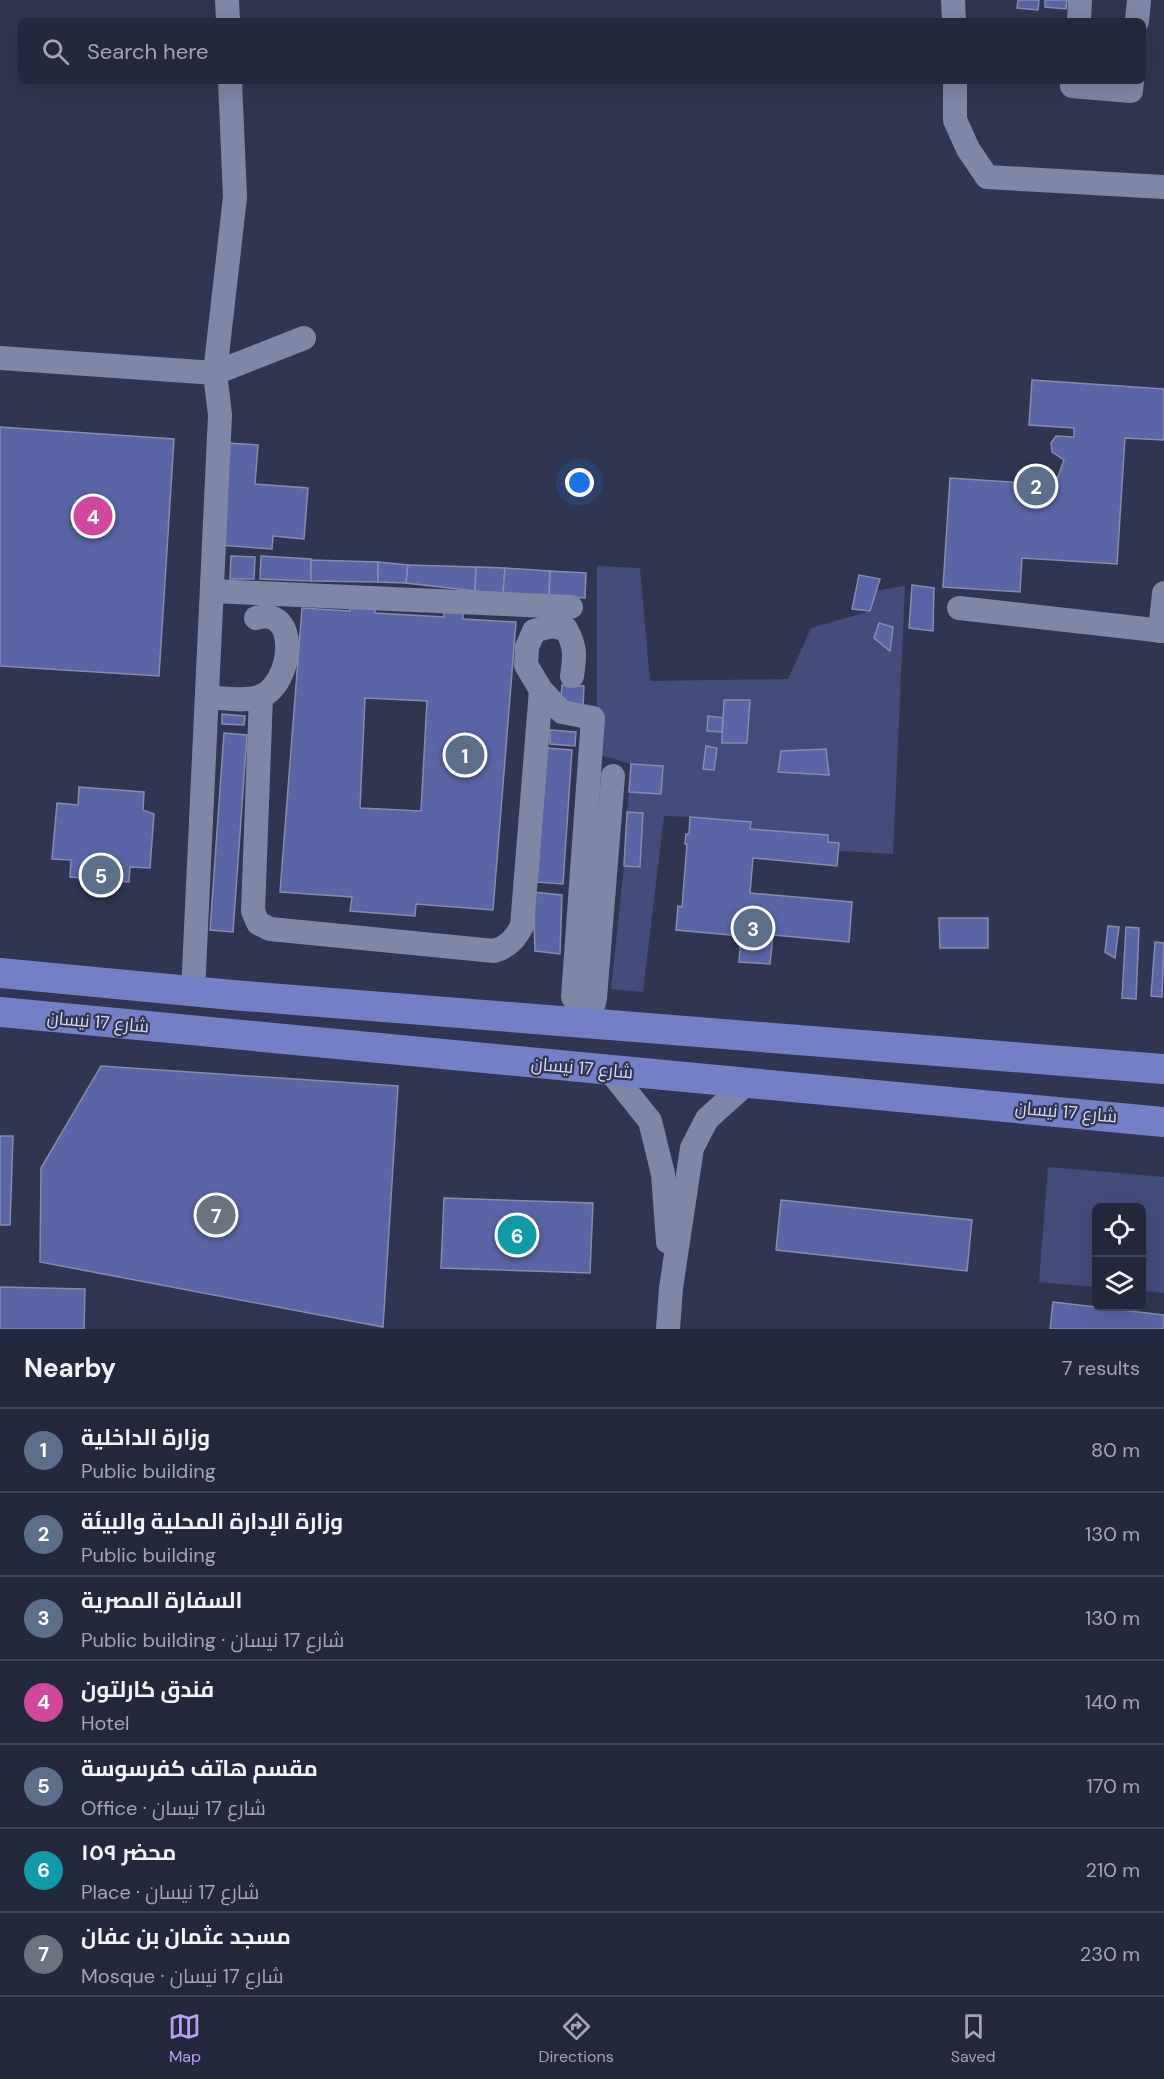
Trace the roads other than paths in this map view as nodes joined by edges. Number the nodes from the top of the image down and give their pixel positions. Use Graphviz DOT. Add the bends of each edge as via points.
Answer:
graph roads {
  1 [pos="227,0"];
  2 [pos="954,0"];
  3 [pos="1080,0"];
  4 [pos="1139,0"];
  5 [pos="228,18"];
  6 [pos="954,18"];
  7 [pos="1079,18"];
  8 [pos="1137,18"];
  9 [pos="230,84"];
  10 [pos="955,84"];
  11 [pos="1072,84"];
  12 [pos="1132,84"];
  13 [pos="1164,187"];
  14 [pos="304,338"];
  15 [pos="0,358"];
  16 [pos="214,373"];
  17 [pos="212,591"];
  18 [pos="1164,593"];
  19 [pos="571,607"];
  20 [pos="959,608"];
  21 [pos="256,618"];
  22 [pos="1162,631"];
  23 [pos="572,676"];
  24 [pos="541,690"];
  25 [pos="261,696"];
  26 [pos="207,697"];
  27 [pos="613,776"];
  28 [pos="0,974"];
  29 [pos="193,992"];
  30 [pos="573,997"];
  31 [pos="0,1012"];
  32 [pos="522,1018"];
  33 [pos="590,1023"];
  34 [pos="1164,1069"];
  35 [pos="610,1071"];
  36 [pos="748,1082"];
  37 [pos="1164,1122"];
  38 [pos="671,1288"];
  39 [pos="668,1329"];
  1 -- 5 [label="street"];
  2 -- 6 [label="street"];
  3 -- 7 [label="street"];
  4 -- 8 [label="street"];
  9 -- 16 [label="street" via="235,197"];
  10 -- 13 [label="street" via="955,120 987,177"];
  11 -- 12 [label="street" via="1131,91"];
  14 -- 16 [label="street"];
  15 -- 16 [label="street"];
  16 -- 17 [label="street" via="220,415"];
  17 -- 19 [label="street"];
  17 -- 26 [label="street"];
  18 -- 22 [label="street"];
  20 -- 22 [label="street"];
  21 -- 25 [label="street" via="278,620 286,633 282,675"];
  23 -- 24 [label="street" via="574,643 566,629 551,626 534,631 527,647 526,664"];
  24 -- 25 [label="street" via="522,926 511,942 494,951 270,929 258,923 253,911"];
  24 -- 30 [label="street" via="562,712 593,718"];
  25 -- 26 [label="street"];
  26 -- 29 [label="street"];
  27 -- 33 [label="street"];
  28 -- 29 [label="main road"];
  29 -- 32 [label="main road"];
  30 -- 32 [label="street"];
  30 -- 33 [label="street"];
  31 -- 35 [label="main road, شارع 17 نيسان"];
  32 -- 33 [label="main road"];
  33 -- 34 [label="main road"];
  35 -- 36 [label="main road, شارع 17 نيسان"];
  35 -- 38 [label="street" via="650,1121 663,1174"];
  36 -- 37 [label="main road, شارع 17 نيسان"];
  36 -- 38 [label="street" via="707,1119 692,1148"];
  38 -- 39 [label="street"];
}
